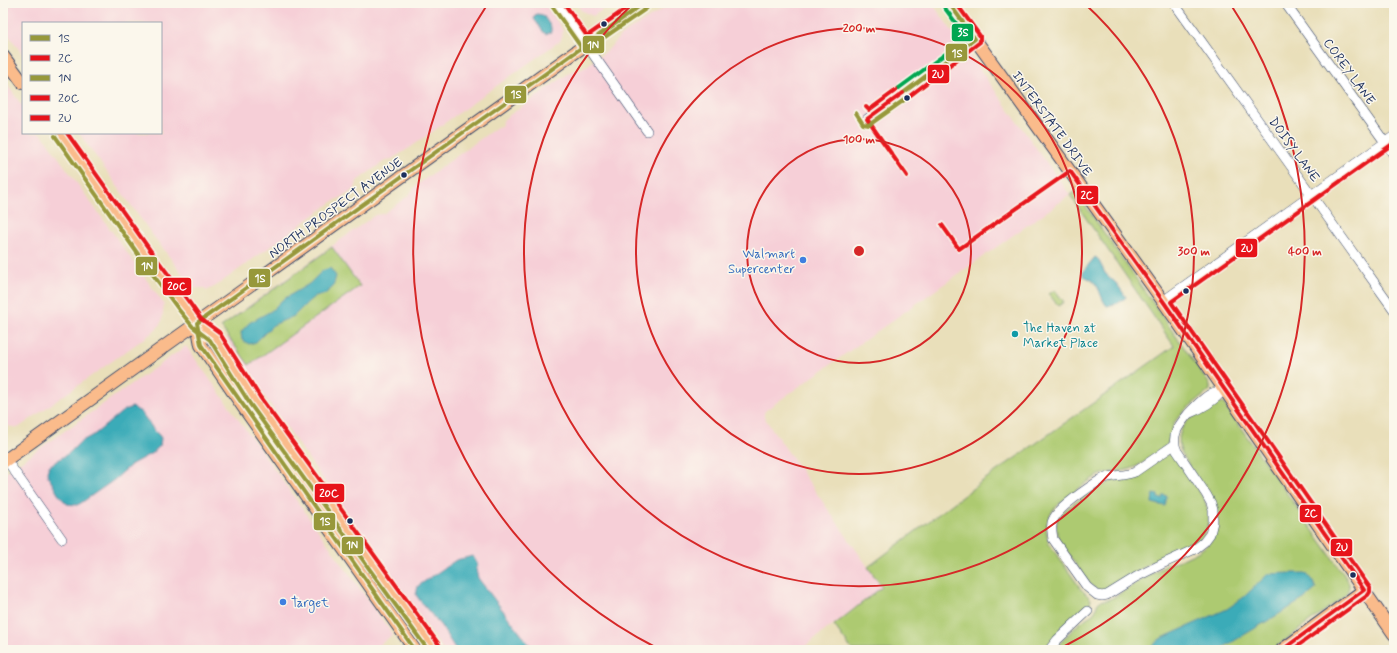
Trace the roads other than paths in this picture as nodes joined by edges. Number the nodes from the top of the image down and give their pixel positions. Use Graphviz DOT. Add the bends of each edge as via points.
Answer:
graph roads {
  1 [pos="557,3"];
  2 [pos="644,3"];
  3 [pos="949,3"];
  4 [pos="1174,3"];
  5 [pos="1285,3"];
  6 [pos="975,39"];
  7 [pos="586,44"];
  8 [pos="3,56"];
  9 [pos="22,82"];
  10 [pos="867,119"];
  11 [pos="647,131"];
  12 [pos="61,134"];
  13 [pos="1394,136"];
  14 [pos="1385,142"];
  15 [pos="1394,155"];
  16 [pos="1311,195"];
  17 [pos="1163,301"];
  18 [pos="1394,310"];
  19 [pos="197,323"];
  20 [pos="1224,390"];
  21 [pos="1174,444"];
  22 [pos="4,459"];
  23 [pos="62,539"];
  24 [pos="1364,590"];
  25 [pos="1088,611"];
  26 [pos="1394,634"];
  27 [pos="415,650"];
  28 [pos="435,650"];
  29 [pos="1049,650"];
  30 [pos="1282,650"];
  1 -- 7 [label="street"];
  2 -- 7 [label="main road, NORTH PROSPECT AVENUE"];
  3 -- 6 [label="main road, INTERSTATE DRIVE"];
  4 -- 16 [label="street, DOISY LANE"];
  5 -- 14 [label="street, COREY LANE"];
  6 -- 10 [label="street"];
  6 -- 17 [label="main road, INTERSTATE DRIVE"];
  7 -- 11 [label="street"];
  7 -- 19 [label="main road, NORTH PROSPECT AVENUE"];
  8 -- 9 [label="main road"];
  12 -- 19 [label="main road"];
  13 -- 14 [label="street"];
  14 -- 15 [label="street, COREY LANE"];
  14 -- 16 [label="street"];
  16 -- 17 [label="street"];
  16 -- 18 [label="street, DOISY LANE"];
  17 -- 20 [label="main road, INTERSTATE DRIVE"];
  19 -- 22 [label="main road, NORTH PROSPECT AVENUE"];
  19 -- 27 [label="main road" via="201,346"];
  19 -- 28 [label="main road" via="214,336 255,400"];
  20 -- 21 [label="street" via="1200,410 1189,414 1177,428"];
  20 -- 24 [label="main road, INTERSTATE DRIVE"];
  21 -- 21 [label="street" via="1211,503 1213,522 1210,534 1195,550 1136,577 1107,595 1097,595 1087,587 1053,539 1054,518 1067,504 1100,480 1111,476 1129,475"];
  22 -- 23 [label="street"];
  24 -- 26 [label="main road, INTERSTATE DRIVE"];
  24 -- 30 [label="main road"];
  25 -- 29 [label="street"];
}
